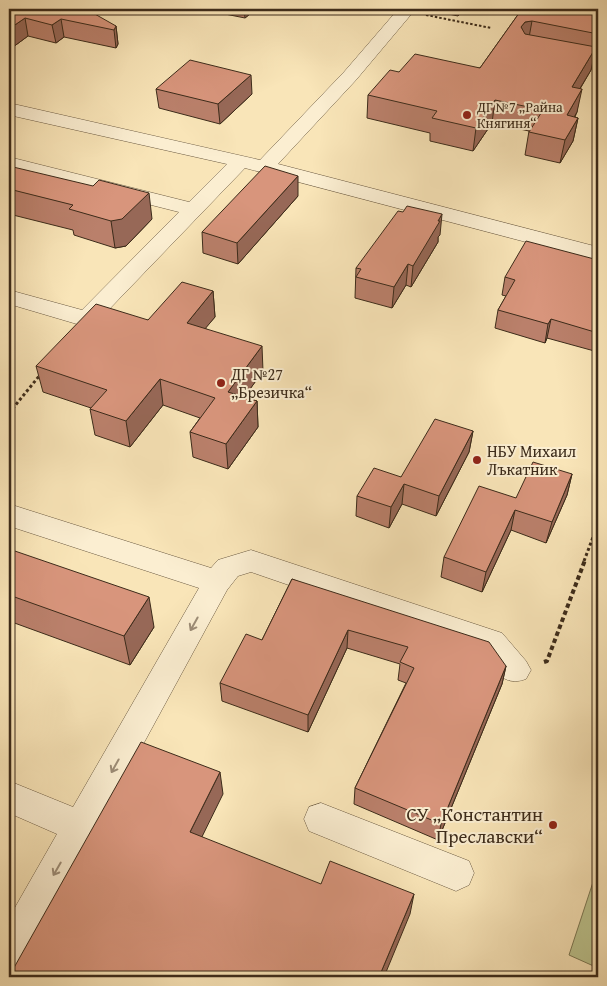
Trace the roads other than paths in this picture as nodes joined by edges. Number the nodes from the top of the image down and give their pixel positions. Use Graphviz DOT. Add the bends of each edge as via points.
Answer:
graph roads {
  1 [pos="400,10"];
  2 [pos="537,52"];
  3 [pos="598,64"];
  4 [pos="9,110"];
  5 [pos="240,161"];
  6 [pos="9,163"];
  7 [pos="264,167"];
  8 [pos="194,210"];
  9 [pos="598,254"];
  10 [pos="9,298"];
  11 [pos="9,515"];
  12 [pos="217,582"];
  13 [pos="515,670"];
  14 [pos="9,797"];
  15 [pos="321,819"];
  16 [pos="81,827"];
  17 [pos="456,873"];
  18 [pos="9,954"];
  1 -- 7 [label="street" via="350,76"];
  2 -- 3 [label="street"];
  4 -- 5 [label="street"];
  5 -- 7 [label="street"];
  5 -- 8 [label="street"];
  6 -- 8 [label="street"];
  7 -- 9 [label="street"];
  8 -- 10 [label="street" via="88,320"];
  11 -- 12 [label="street"];
  12 -- 13 [label="street" via="228,568 251,561 491,642"];
  12 -- 16 [label="street, one-way"];
  14 -- 16 [label="street"];
  15 -- 17 [label="street"];
  16 -- 18 [label="street, one-way"];
}
